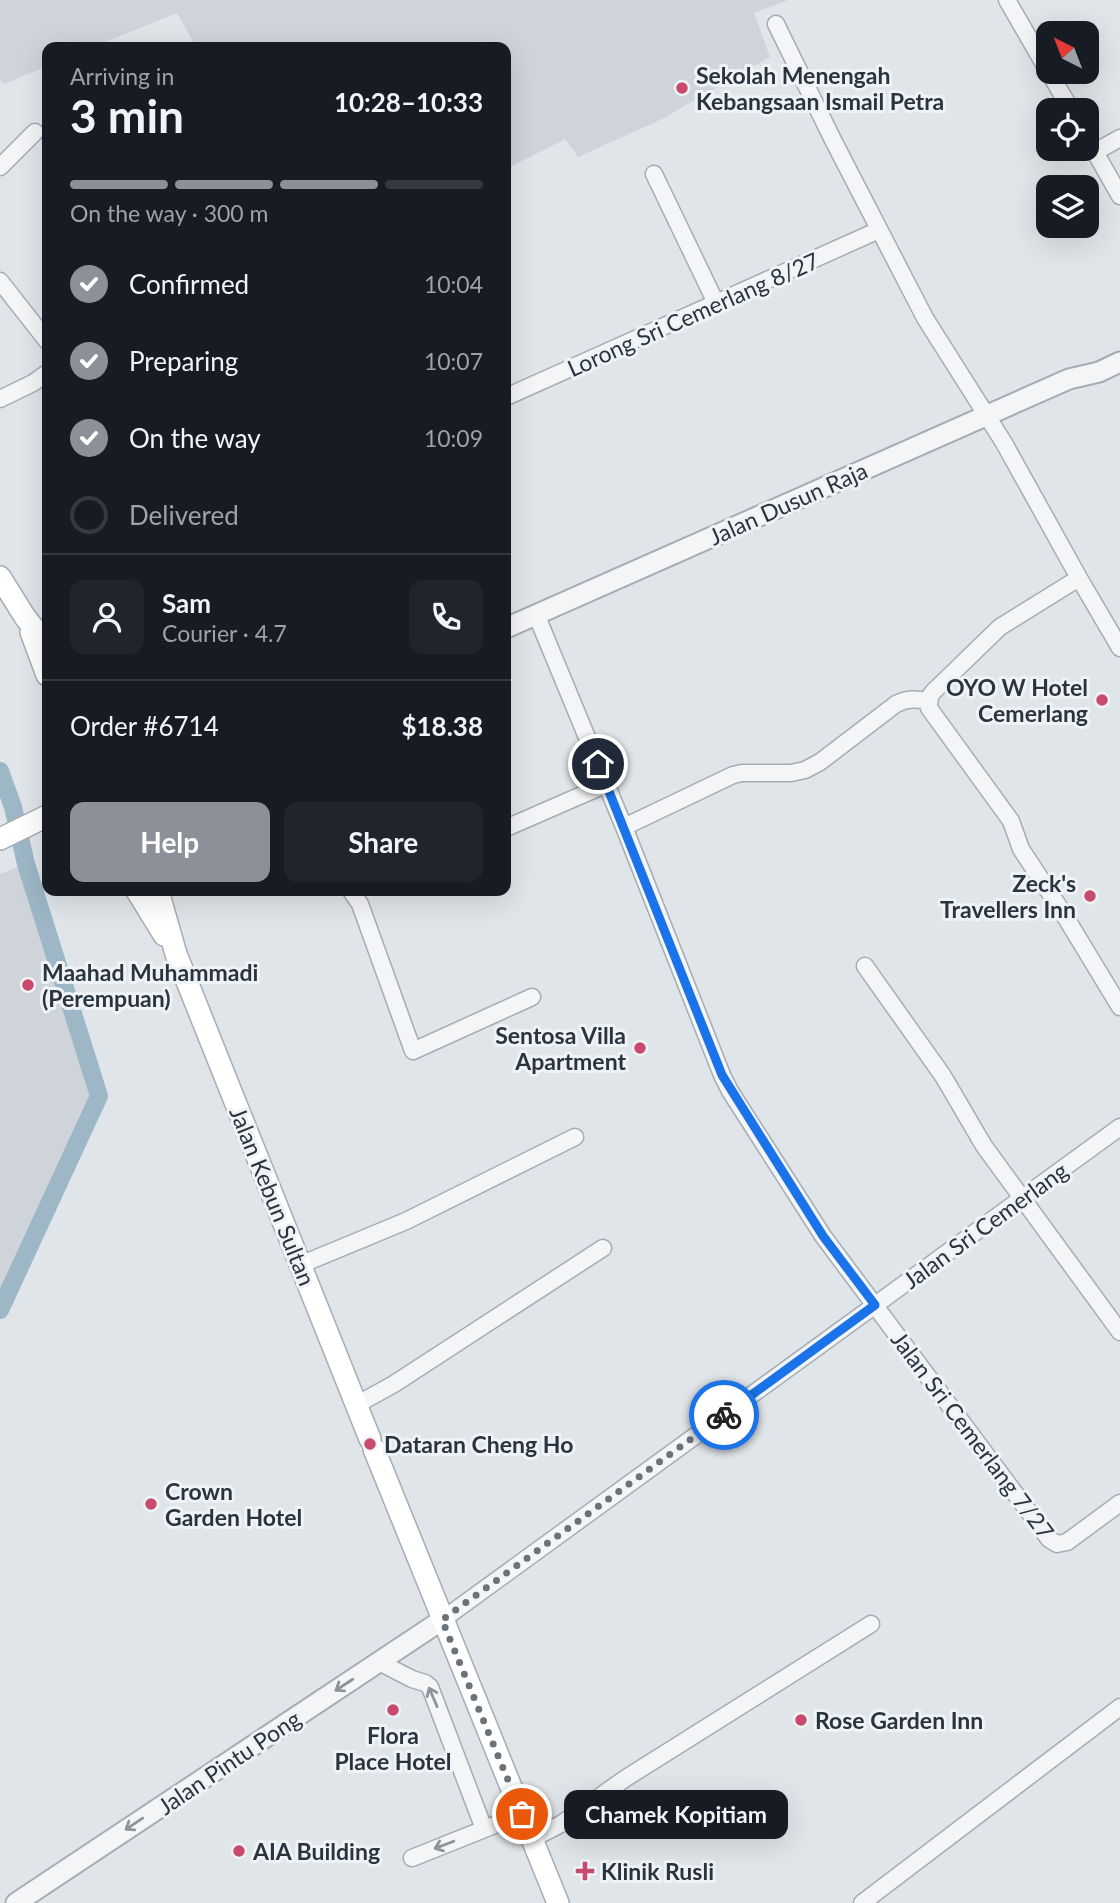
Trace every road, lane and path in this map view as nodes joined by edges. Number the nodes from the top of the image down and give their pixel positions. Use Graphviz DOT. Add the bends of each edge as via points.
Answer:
graph roads {
  1 [pos="1009,1"];
  2 [pos="776,24"];
  3 [pos="1036,48"];
  4 [pos="35,132"];
  5 [pos="1120,138"];
  6 [pos="1099,143"];
  7 [pos="1099,159"];
  8 [pos="0,167"];
  9 [pos="654,174"];
  10 [pos="1120,196"];
  11 [pos="879,230"];
  12 [pos="0,281"];
  13 [pos="716,303"];
  14 [pos="42,335"];
  15 [pos="1120,350"];
  16 [pos="1116,365"];
  17 [pos="42,377"];
  18 [pos="1069,379"];
  19 [pos="511,395"];
  20 [pos="0,399"];
  21 [pos="987,415"];
  22 [pos="0,577"];
  23 [pos="1079,578"];
  24 [pos="536,614"];
  25 [pos="25,617"];
  26 [pos="511,626"];
  27 [pos="42,639"];
  28 [pos="1120,648"];
  29 [pos="42,665"];
  30 [pos="929,701"];
  31 [pos="607,784"];
  32 [pos="42,823"];
  33 [pos="511,826"];
  34 [pos="624,827"];
  35 [pos="0,839"];
  36 [pos="0,846"];
  37 [pos="140,896"];
  38 [pos="159,896"];
  39 [pos="357,896"];
  40 [pos="176,954"];
  41 [pos="865,966"];
  42 [pos="532,998"];
  43 [pos="1120,1007"];
  44 [pos="1120,1127"];
  45 [pos="575,1137"];
  46 [pos="1022,1199"];
  47 [pos="603,1248"];
  48 [pos="300,1265"];
  49 [pos="875,1305"];
  50 [pos="1120,1332"];
  51 [pos="356,1405"];
  52 [pos="1120,1503"];
  53 [pos="442,1620"];
  54 [pos="871,1624"];
  55 [pos="379,1662"];
  56 [pos="1120,1707"];
  57 [pos="522,1814"];
  58 [pos="484,1829"];
  59 [pos="532,1839"];
  60 [pos="412,1858"];
  61 [pos="16,1903"];
  62 [pos="558,1903"];
  63 [pos="862,1903"];
  1 -- 3 [label="street"];
  2 -- 11 [label="street"];
  4 -- 8 [label="street"];
  5 -- 6 [label="street"];
  7 -- 10 [label="street"];
  9 -- 13 [label="street"];
  11 -- 13 [label="street, Lorong Sri Cemerlang 8/27"];
  11 -- 21 [label="street" via="925,318"];
  12 -- 14 [label="street"];
  13 -- 19 [label="street, Lorong Sri Cemerlang 8/27"];
  15 -- 18 [label="street, Jalan Dusun Raja"];
  16 -- 18 [label="street, Jalan Dusun Raja"];
  17 -- 20 [label="street"];
  18 -- 21 [label="street, Jalan Dusun Raja"];
  21 -- 23 [label="street"];
  21 -- 24 [label="street, Jalan Dusun Raja"];
  22 -- 25 [label="main road"];
  23 -- 28 [label="street"];
  23 -- 30 [label="street" via="1000,626"];
  24 -- 26 [label="street, Jalan Dusun Raja"];
  24 -- 31 [label="street, Jalan Sri Cemerlang 7/27"];
  25 -- 27 [label="main road"];
  25 -- 29 [label="main road"];
  30 -- 34 [label="street" via="896,704 805,770 733,775"];
  30 -- 43 [label="street" via="933,715 1011,821 1021,849"];
  31 -- 33 [label="street"];
  31 -- 34 [label="street, Jalan Sri Cemerlang 7/27"];
  32 -- 35 [label="main road"];
  32 -- 36 [label="main road"];
  34 -- 49 [label="street, Jalan Sri Cemerlang 7/27" via="722,1075 823,1236"];
  37 -- 40 [label="main road, Jalan Kebun Sultan"];
  38 -- 40 [label="main road, Jalan Kebun Sultan"];
  39 -- 42 [label="street" via="413,1051"];
  40 -- 48 [label="main road, Jalan Kebun Sultan"];
  41 -- 46 [label="street"];
  44 -- 46 [label="street, Jalan Sri Cemerlang"];
  45 -- 48 [label="street" via="406,1221"];
  46 -- 49 [label="street, Jalan Sri Cemerlang"];
  46 -- 50 [label="street"];
  47 -- 51 [label="street"];
  48 -- 51 [label="main road, Jalan Kebun Sultan"];
  49 -- 52 [label="street, Jalan Sri Cemerlang 7/27" via="1049,1539 1057,1544 1067,1542"];
  49 -- 53 [label="street, Jalan Sri Cemerlang"];
  51 -- 53 [label="main road, Jalan Kebun Sultan"];
  53 -- 55 [label="street, Jalan Pintu Pong"];
  53 -- 57 [label="main road, Jalan Kebun Sultan"];
  54 -- 59 [label="street"];
  58 -- 55 [label="street, one-way" via="430,1687"];
  55 -- 61 [label="street, Jalan Pintu Pong, one-way"];
  56 -- 63 [label="street"];
  57 -- 58 [label="street"];
  57 -- 59 [label="main road, Jalan Kebun Sultan"];
  58 -- 60 [label="street, one-way"];
  59 -- 62 [label="main road, Jalan Kebun Sultan"];
}
